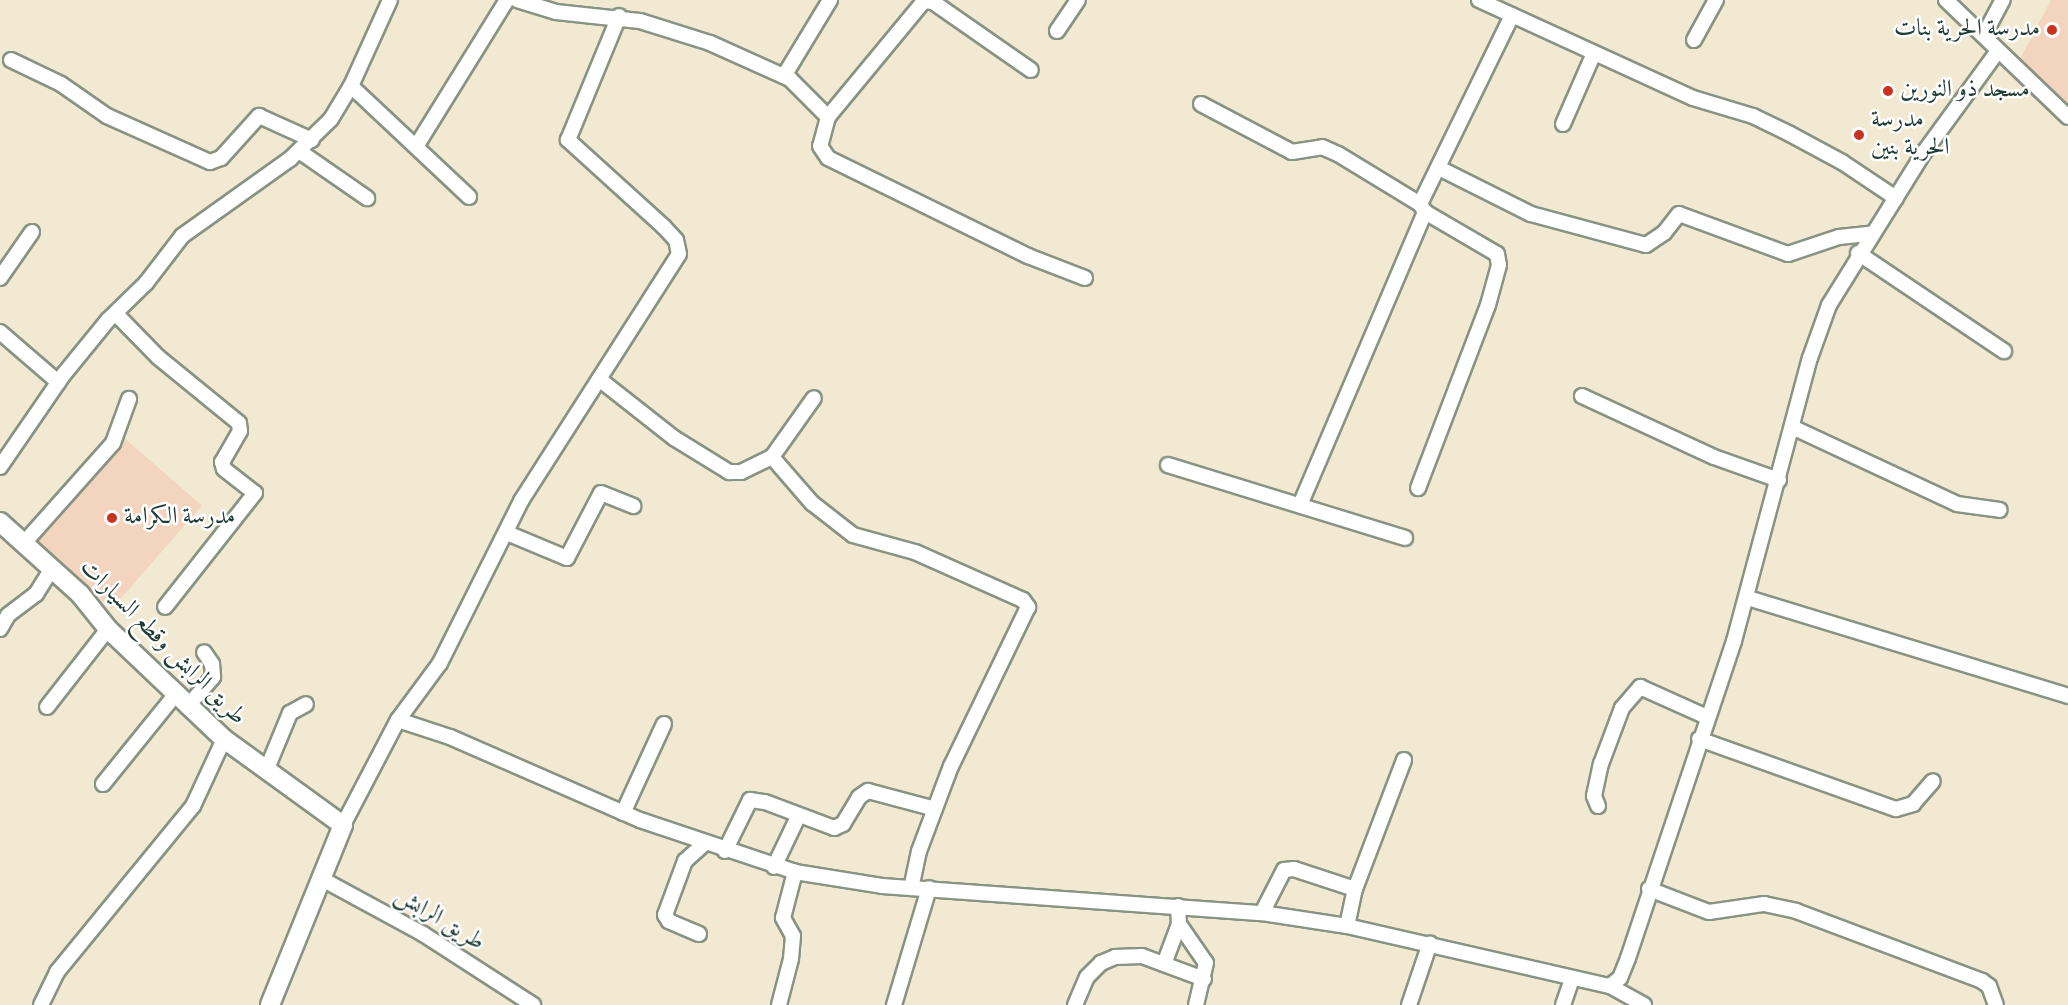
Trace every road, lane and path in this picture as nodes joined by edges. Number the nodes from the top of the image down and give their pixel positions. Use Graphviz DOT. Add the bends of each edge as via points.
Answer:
graph roads {
  1 [pos="390,0"];
  2 [pos="507,0"];
  3 [pos="517,0"];
  4 [pos="586,0"];
  5 [pos="830,0"];
  6 [pos="1078,0"];
  7 [pos="1479,0"];
  8 [pos="1716,0"];
  9 [pos="1946,0"];
  10 [pos="2003,0"];
  11 [pos="579,14"];
  12 [pos="1512,15"];
  13 [pos="619,16"];
  14 [pos="1057,31"];
  15 [pos="1984,35"];
  16 [pos="1694,40"];
  17 [pos="1998,51"];
  18 [pos="1594,53"];
  19 [pos="11,60"];
  20 [pos="1031,70"];
  21 [pos="784,76"];
  22 [pos="351,86"];
  23 [pos="1201,104"];
  24 [pos="828,117"];
  25 [pos="2068,117"];
  26 [pos="1563,124"];
  27 [pos="312,140"];
  28 [pos="417,145"];
  29 [pos="299,151"];
  30 [pos="1439,168"];
  31 [pos="469,197"];
  32 [pos="367,198"];
  33 [pos="1896,198"];
  34 [pos="1423,208"];
  35 [pos="32,232"];
  36 [pos="1870,234"];
  37 [pos="1858,252"];
  38 [pos="0,278"];
  39 [pos="1085,278"];
  40 [pos="116,314"];
  41 [pos="0,332"];
  42 [pos="2004,351"];
  43 [pos="599,379"];
  44 [pos="58,382"];
  45 [pos="1582,396"];
  46 [pos="814,398"];
  47 [pos="129,399"];
  48 [pos="1792,427"];
  49 [pos="772,457"];
  50 [pos="1168,465"];
  51 [pos="0,467"];
  52 [pos="1779,480"];
  53 [pos="1418,488"];
  54 [pos="1300,504"];
  55 [pos="634,506"];
  56 [pos="2000,510"];
  57 [pos="0,522"];
  58 [pos="507,533"];
  59 [pos="1405,538"];
  60 [pos="24,543"];
  61 [pos="51,568"];
  62 [pos="1748,598"];
  63 [pos="165,607"];
  64 [pos="0,628"];
  65 [pos="108,629"];
  66 [pos="204,652"];
  67 [pos="2068,696"];
  68 [pos="181,701"];
  69 [pos="306,704"];
  70 [pos="47,707"];
  71 [pos="1707,717"];
  72 [pos="398,720"];
  73 [pos="664,724"];
  74 [pos="224,739"];
  75 [pos="1699,739"];
  76 [pos="1404,760"];
  77 [pos="266,771"];
  78 [pos="1934,780"];
  79 [pos="103,784"];
  80 [pos="1598,806"];
  81 [pos="935,809"];
  82 [pos="623,813"];
  83 [pos="798,817"];
  84 [pos="343,825"];
  85 [pos="704,844"];
  86 [pos="725,851"];
  87 [pos="774,867"];
  88 [pos="795,872"];
  89 [pos="320,878"];
  90 [pos="911,888"];
  91 [pos="928,888"];
  92 [pos="1355,889"];
  93 [pos="1649,889"];
  94 [pos="1178,906"];
  95 [pos="1262,913"];
  96 [pos="1179,924"];
  97 [pos="1347,926"];
  98 [pos="699,934"];
  99 [pos="1430,944"];
  100 [pos="1164,964"];
  101 [pos="1204,979"];
  102 [pos="1572,979"];
  103 [pos="1610,986"];
  104 [pos="40,1005"];
  105 [pos="270,1005"];
  106 [pos="533,1005"];
  107 [pos="779,1005"];
  108 [pos="894,1005"];
  109 [pos="1075,1005"];
  110 [pos="1196,1005"];
  111 [pos="1409,1005"];
  112 [pos="1563,1005"];
  113 [pos="1644,1005"];
  114 [pos="1996,1005"];
  1 -- 22 [label="street"];
  2 -- 28 [label="street"];
  3 -- 11 [label="street" via="549,11"];
  4 -- 11 [label="street"];
  5 -- 21 [label="street"];
  6 -- 14 [label="street"];
  7 -- 12 [label="street"];
  8 -- 16 [label="street"];
  9 -- 15 [label="street"];
  10 -- 15 [label="street"];
  11 -- 13 [label="street"];
  12 -- 18 [label="street"];
  12 -- 30 [label="street"];
  13 -- 21 [label="street" via="679,32"];
  13 -- 43 [label="street" via="568,140 664,227 679,250"];
  15 -- 17 [label="street"];
  17 -- 25 [label="street"];
  17 -- 33 [label="street" via="1924,151"];
  18 -- 26 [label="street"];
  18 -- 33 [label="street" via="1693,98 1753,116 1842,162"];
  19 -- 27 [label="street" via="61,84 107,116 210,162 222,158 259,116"];
  20 -- 24 [label="street" via="933,2 924,1"];
  21 -- 24 [label="street"];
  22 -- 27 [label="street"];
  22 -- 28 [label="street"];
  23 -- 34 [label="street" via="1292,152 1322,147"];
  24 -- 39 [label="street" via="820,146 828,158 1028,256"];
  27 -- 29 [label="street"];
  28 -- 31 [label="street"];
  29 -- 32 [label="street"];
  29 -- 40 [label="street" via="182,236"];
  30 -- 34 [label="street"];
  30 -- 36 [label="street" via="1531,214 1646,245 1664,233 1678,214 1788,254 1839,237"];
  33 -- 36 [label="street"];
  34 -- 53 [label="street" via="1497,254 1499,265"];
  34 -- 54 [label="street"];
  35 -- 38 [label="street"];
  36 -- 37 [label="street"];
  37 -- 42 [label="street"];
  37 -- 48 [label="street" via="1820,327"];
  40 -- 44 [label="street"];
  40 -- 63 [label="street" via="158,357 239,423 240,431 224,452 222,462 224,469 255,493"];
  41 -- 44 [label="street"];
  43 -- 49 [label="street" via="718,467 741,472"];
  43 -- 58 [label="street" via="521,501"];
  44 -- 51 [label="street"];
  45 -- 52 [label="street" via="1714,457"];
  46 -- 49 [label="street"];
  47 -- 60 [label="street" via="114,443"];
  48 -- 52 [label="street"];
  48 -- 56 [label="street" via="1957,504"];
  49 -- 81 [label="street" via="812,503 853,534 915,552 1023,600 1028,607 975,713"];
  50 -- 54 [label="street"];
  52 -- 62 [label="street"];
  54 -- 59 [label="street"];
  55 -- 58 [label="street" via="601,493 567,558"];
  57 -- 60 [label="main road, طريق الرابش وقطع السيارات"];
  58 -- 72 [label="street" via="440,663"];
  60 -- 61 [label="main road, طريق الرابش وقطع السيارات"];
  61 -- 64 [label="street" via="36,594 8,615"];
  61 -- 65 [label="main road, طريق الرابش وقطع السيارات" via="80,594"];
  62 -- 67 [label="street"];
  62 -- 71 [label="street"];
  65 -- 68 [label="main road, طريق الرابش وقطع السيارات"];
  65 -- 70 [label="street"];
  66 -- 68 [label="street" via="212,664 213,677"];
  68 -- 74 [label="main road, طريق الرابش وقطع السيارات"];
  68 -- 79 [label="street"];
  69 -- 77 [label="street" via="290,713"];
  71 -- 75 [label="street"];
  71 -- 80 [label="street" via="1640,687 1622,708 1601,764 1594,796"];
  72 -- 82 [label="street" via="450,738"];
  72 -- 84 [label="street"];
  73 -- 82 [label="street"];
  74 -- 77 [label="main road, طريق الرابش وقطع السيارات"];
  74 -- 104 [label="street" via="193,806 57,972"];
  75 -- 78 [label="street" via="1896,809 1914,804"];
  75 -- 93 [label="street"];
  76 -- 92 [label="street"];
  77 -- 84 [label="main road, طريق الرابش وقطع السيارات"];
  81 -- 83 [label="street" via="868,792 859,797 839,828"];
  81 -- 90 [label="street"];
  82 -- 85 [label="street"];
  83 -- 86 [label="street" via="765,802 750,800"];
  83 -- 87 [label="street"];
  84 -- 89 [label="main road"];
  85 -- 86 [label="street"];
  85 -- 98 [label="street" via="685,861 665,915 669,921"];
  86 -- 87 [label="street"];
  87 -- 88 [label="street"];
  88 -- 90 [label="street"];
  88 -- 107 [label="street" via="783,918 793,936 791,959"];
  89 -- 105 [label="main road"];
  89 -- 106 [label="street, طريق الرابش" via="423,934"];
  90 -- 91 [label="street"];
  91 -- 94 [label="street"];
  91 -- 108 [label="street"];
  92 -- 95 [label="street" via="1294,869 1284,870"];
  92 -- 97 [label="street"];
  93 -- 103 [label="street" via="1623,972"];
  93 -- 114 [label="street" via="1709,912 1764,904 1796,911 1982,981 1989,986"];
  94 -- 95 [label="street"];
  94 -- 96 [label="street"];
  95 -- 97 [label="street"];
  96 -- 100 [label="street"];
  96 -- 101 [label="street" via="1205,958"];
  97 -- 99 [label="street"];
  99 -- 102 [label="street"];
  99 -- 111 [label="street"];
  100 -- 101 [label="street"];
  100 -- 109 [label="street" via="1130,955 1101,963 1086,977"];
  101 -- 110 [label="street"];
  102 -- 103 [label="street"];
  102 -- 112 [label="street"];
  103 -- 113 [label="street"];
}
